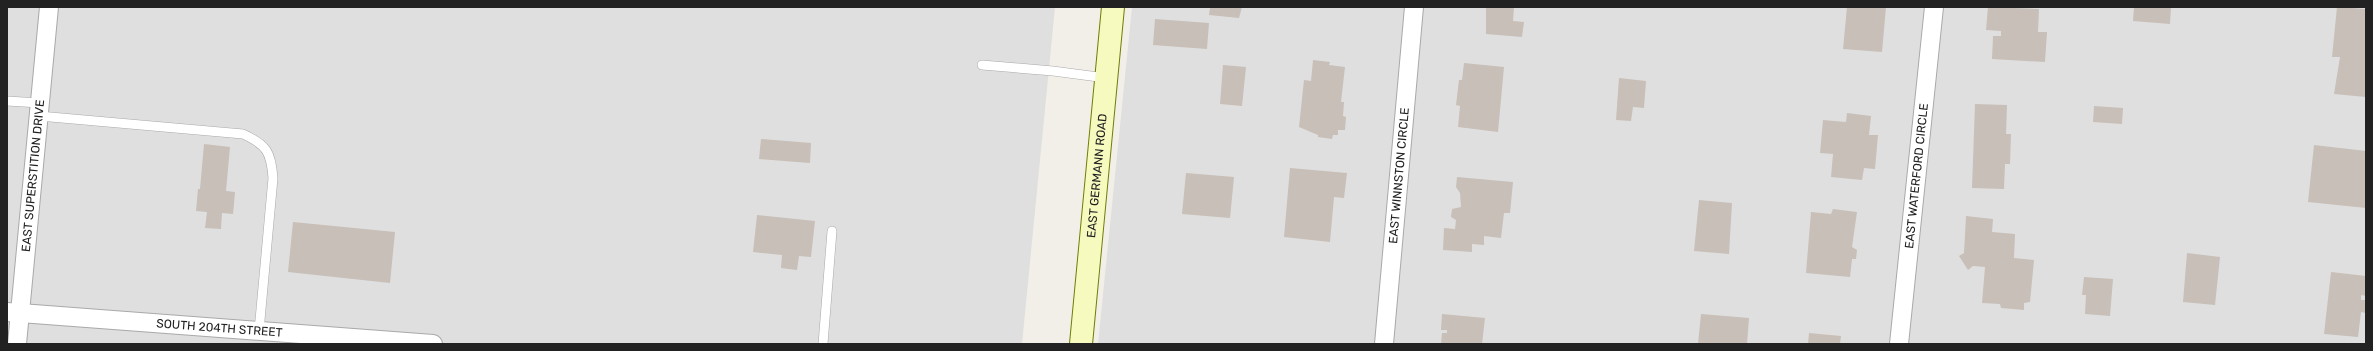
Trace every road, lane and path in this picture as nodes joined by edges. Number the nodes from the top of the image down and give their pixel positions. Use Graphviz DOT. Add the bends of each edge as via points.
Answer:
graph roads {
  1 [pos="49,7"];
  2 [pos="1113,7"];
  3 [pos="1414,7"];
  4 [pos="1934,7"];
  5 [pos="982,65"];
  6 [pos="1106,78"];
  7 [pos="7,101"];
  8 [pos="39,110"];
  9 [pos="832,231"];
  10 [pos="13,312"];
  11 [pos="259,331"];
  12 [pos="17,344"];
  13 [pos="433,344"];
  14 [pos="823,344"];
  15 [pos="1081,344"];
  16 [pos="1384,344"];
  17 [pos="1899,344"];
  1 -- 8 [label="street, EAST SUPERSTITION DRIVE"];
  2 -- 6 [label="street, EAST GERMANN ROAD"];
  3 -- 16 [label="street, EAST WINNSTON CIRCLE"];
  4 -- 17 [label="street, EAST WATERFORD CIRCLE"];
  5 -- 6 [label="lane"];
  6 -- 15 [label="street, EAST GERMANN ROAD"];
  7 -- 8 [label="lane"];
  8 -- 10 [label="street, EAST SUPERSTITION DRIVE"];
  8 -- 11 [label="lane" via="243,134 260,142 271,158 273,178"];
  9 -- 14 [label="lane"];
  10 -- 11 [label="street, SOUTH 204TH STREET"];
  10 -- 12 [label="street, EAST SUPERSTITION DRIVE"];
  11 -- 13 [label="street, SOUTH 204TH STREET"];
}
